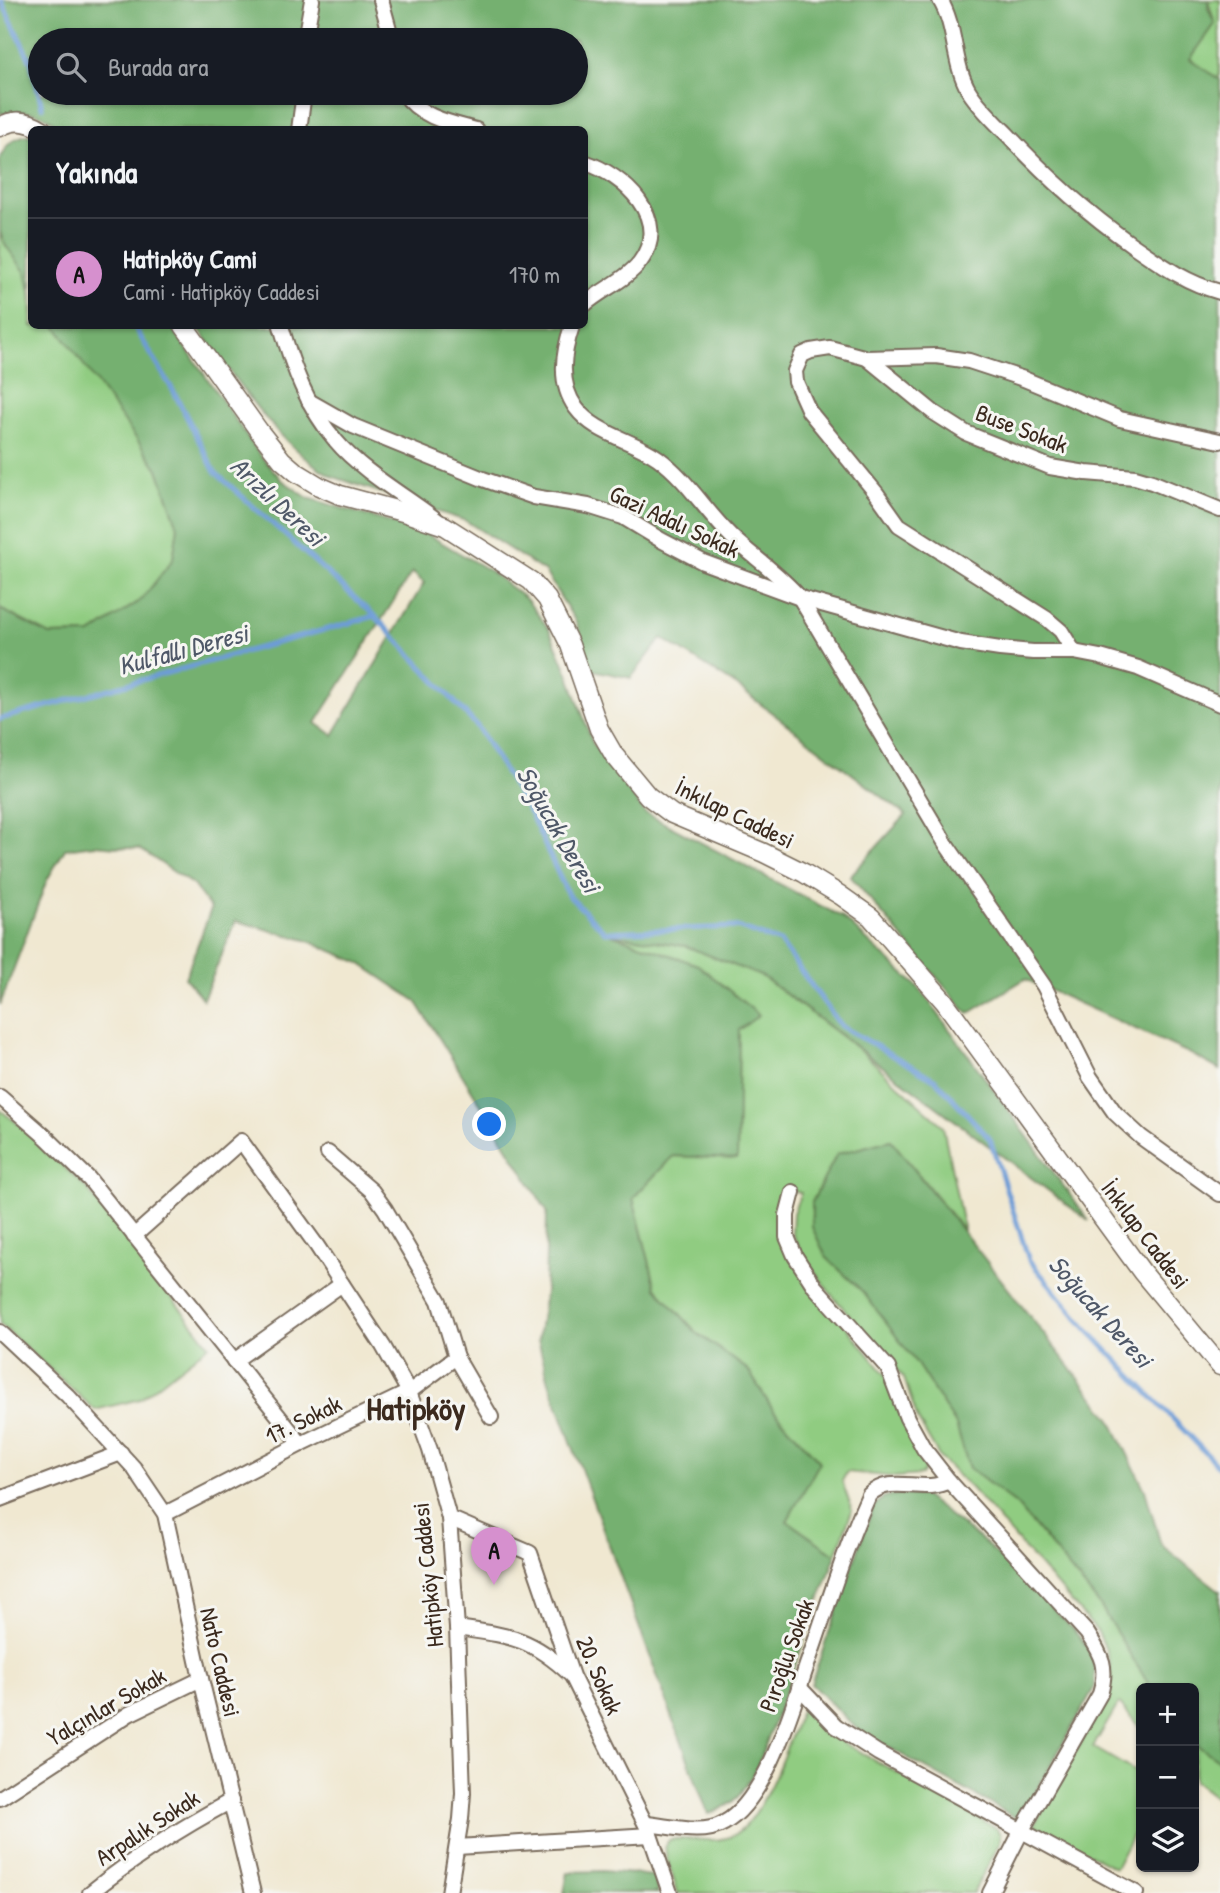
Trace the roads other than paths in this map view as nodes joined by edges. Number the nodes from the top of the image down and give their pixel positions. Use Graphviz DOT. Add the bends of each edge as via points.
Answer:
graph roads {
  1 [pos="312,0"];
  2 [pos="381,0"];
  3 [pos="940,0"];
  4 [pos="307,28"];
  5 [pos="389,28"];
  6 [pos="302,105"];
  7 [pos="414,105"];
  8 [pos="33,126"];
  9 [pos="300,126"];
  10 [pos="464,126"];
  11 [pos="0,127"];
  12 [pos="588,164"];
  13 [pos="1220,292"];
  14 [pos="588,301"];
  15 [pos="186,329"];
  16 [pos="282,329"];
  17 [pos="571,329"];
  18 [pos="867,358"];
  19 [pos="309,401"];
  20 [pos="1220,442"];
  21 [pos="1220,510"];
  22 [pos="445,526"];
  23 [pos="800,598"];
  24 [pos="1074,652"];
  25 [pos="1220,704"];
  26 [pos="0,1097"];
  27 [pos="328,1153"];
  28 [pos="793,1192"];
  29 [pos="1220,1194"];
  30 [pos="134,1236"];
  31 [pos="342,1284"];
  32 [pos="0,1332"];
  33 [pos="456,1357"];
  34 [pos="234,1361"];
  35 [pos="1220,1366"];
  36 [pos="410,1392"];
  37 [pos="491,1417"];
  38 [pos="301,1444"];
  39 [pos="121,1454"];
  40 [pos="949,1481"];
  41 [pos="0,1499"];
  42 [pos="165,1514"];
  43 [pos="449,1518"];
  44 [pos="457,1628"];
  45 [pos="572,1676"];
  46 [pos="201,1679"];
  47 [pos="799,1687"];
  48 [pos="0,1798"];
  49 [pos="231,1801"];
  50 [pos="648,1829"];
  51 [pos="1022,1830"];
  52 [pos="457,1847"];
  53 [pos="90,1893"];
  54 [pos="253,1893"];
  55 [pos="449,1893"];
  56 [pos="670,1893"];
  57 [pos="990,1893"];
  58 [pos="1136,1893"];
  1 -- 4 [label="street"];
  2 -- 5 [label="street"];
  3 -- 13 [label="street" via="969,90 1055,184 1166,269"];
  6 -- 9 [label="street"];
  7 -- 10 [label="street"];
  8 -- 11 [label="street" via="21,121"];
  12 -- 14 [label="street" via="627,185 645,211 650,239 638,264"];
  15 -- 22 [label="street, İnkılap Caddesi" via="259,431 296,472 340,495"];
  16 -- 19 [label="street"];
  17 -- 23 [label="street" via="563,371 576,408 598,427 660,459 734,539"];
  18 -- 20 [label="street" via="936,356 969,361 1119,419"];
  18 -- 21 [label="street, Buse Sokak" via="965,433 1050,467 1152,482"];
  18 -- 24 [label="street" via="830,348 802,355 796,382 809,411 899,525 1047,619"];
  19 -- 22 [label="street" via="344,449"];
  19 -- 23 [label="street, Gazi Adalı Sokak" via="353,426 483,479 534,497 623,517 683,553"];
  22 -- 35 [label="street, İnkılap Caddesi" via="531,581 547,599 570,645 604,737 648,796 672,814 804,873 871,918 893,940 944,1001 1142,1272"];
  23 -- 24 [label="street, Gazi Adalı Sokak" via="961,642 1022,651"];
  23 -- 29 [label="street" via="946,844 1044,986 1090,1077 1109,1104 1141,1137"];
  24 -- 25 [label="street, Gazi Adalı Sokak" via="1129,665"];
  26 -- 30 [label="street" via="89,1179"];
  27 -- 33 [label="street" via="386,1209 439,1301"];
  28 -- 40 [label="street" via="787,1237 795,1256 814,1287 888,1368 918,1439"];
  30 -- 31 [label="street, Hatipköy Caddesi" via="241,1141"];
  30 -- 34 [label="street"];
  31 -- 34 [label="street"];
  31 -- 36 [label="street, Hatipköy Caddesi"];
  32 -- 39 [label="street, Nato Caddesi"];
  33 -- 36 [label="street, 17. Sokak"];
  33 -- 37 [label="street"];
  34 -- 38 [label="street"];
  36 -- 38 [label="street, 17. Sokak"];
  36 -- 43 [label="street, Hatipköy Caddesi"];
  38 -- 42 [label="street, 17. Sokak"];
  39 -- 41 [label="street"];
  39 -- 42 [label="street, Nato Caddesi"];
  40 -- 47 [label="street, Pıroğlu Sokak" via="930,1488 886,1484 869,1495"];
  40 -- 51 [label="street" via="1087,1633 1102,1656 1105,1679 1100,1694"];
  42 -- 46 [label="street, Nato Caddesi"];
  43 -- 44 [label="street, Hatipköy Caddesi"];
  43 -- 45 [label="street, 20. Sokak" via="530,1553"];
  44 -- 45 [label="street" via="534,1645"];
  44 -- 52 [label="street, Hatipköy Caddesi" via="463,1793"];
  45 -- 50 [label="street, 20. Sokak"];
  46 -- 48 [label="street, Yalçınlar Sokak" via="129,1714"];
  46 -- 49 [label="street, Nato Caddesi"];
  47 -- 50 [label="street, Pıroğlu Sokak" via="773,1758 734,1817 723,1825 699,1829"];
  47 -- 51 [label="street" via="857,1741"];
  49 -- 53 [label="street, Arpalık Sokak" via="170,1834"];
  49 -- 54 [label="street, Nato Caddesi"];
  50 -- 52 [label="street, Pıroğlu Sokak"];
  50 -- 56 [label="street, 20. Sokak"];
  51 -- 57 [label="street"];
  51 -- 58 [label="street"];
  52 -- 55 [label="street, Hatipköy Caddesi"];
}
